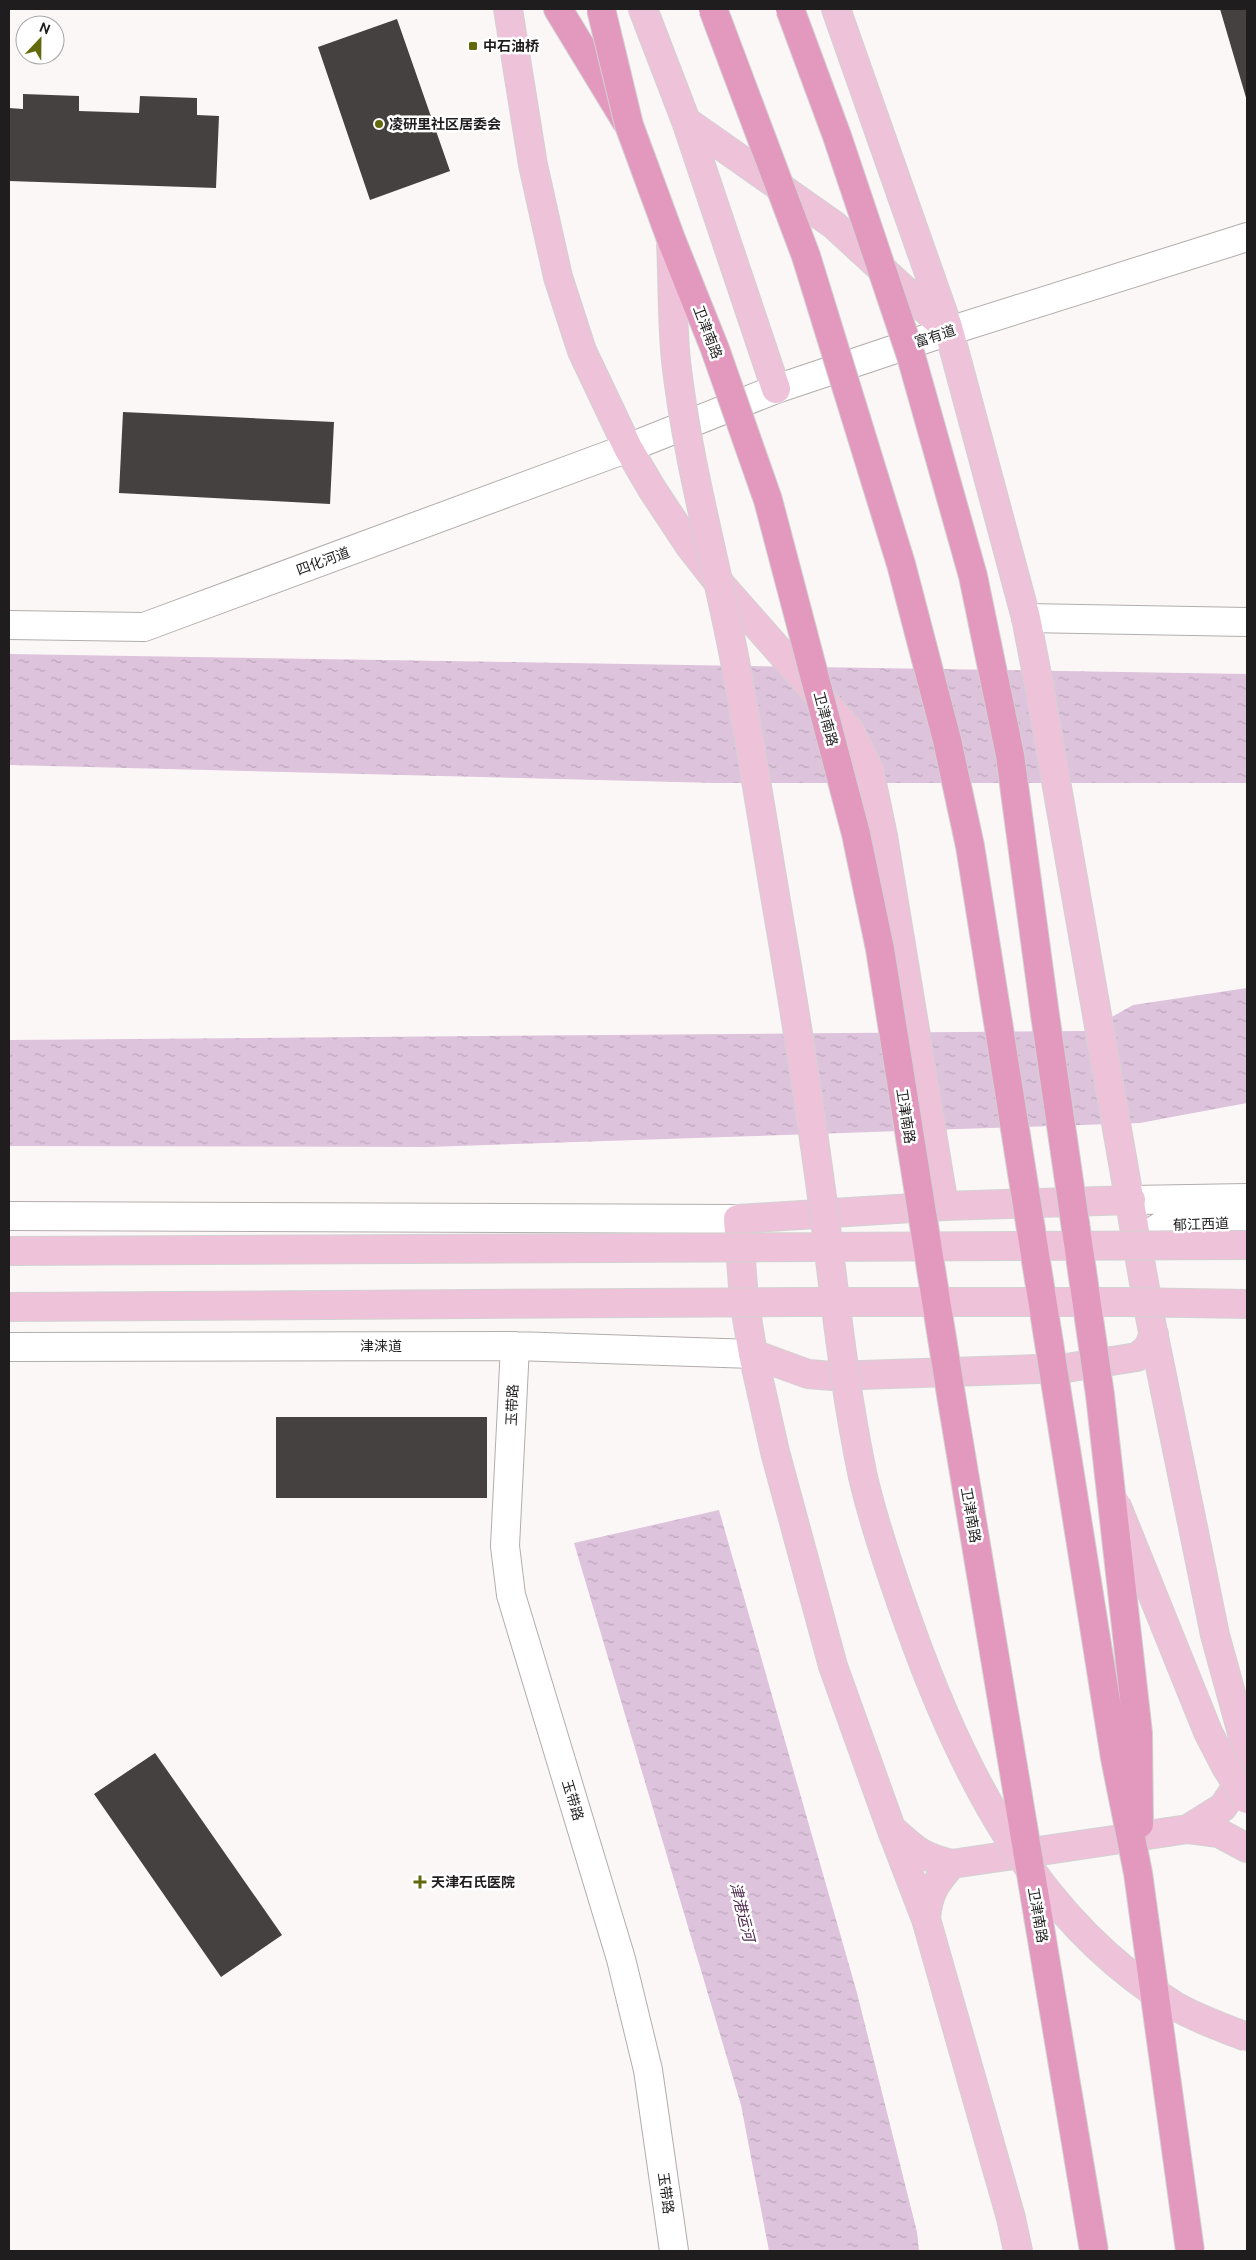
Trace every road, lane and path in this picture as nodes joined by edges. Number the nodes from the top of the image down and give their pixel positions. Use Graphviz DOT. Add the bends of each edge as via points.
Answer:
graph roads {
  1 [pos="508,9"];
  2 [pos="558,9"];
  3 [pos="601,9"];
  4 [pos="643,9"];
  5 [pos="713,9"];
  6 [pos="790,9"];
  7 [pos="836,9"];
  8 [pos="686,121"];
  9 [pos="629,125"];
  10 [pos="1247,236"];
  11 [pos="671,239"];
  12 [pos="949,331"];
  13 [pos="776,389"];
  14 [pos="628,448"];
  15 [pos="1026,618"];
  16 [pos="1247,622"];
  17 [pos="9,625"];
  18 [pos="1247,1198"];
  19 [pos="1131,1200"];
  20 [pos="944,1206"];
  21 [pos="9,1216"];
  22 [pos="738,1219"];
  23 [pos="1247,1222"];
  24 [pos="1247,1245"];
  25 [pos="9,1251"];
  26 [pos="1141,1255"];
  27 [pos="1247,1304"];
  28 [pos="9,1307"];
  29 [pos="1154,1334"];
  30 [pos="515,1346"];
  31 [pos="9,1347"];
  32 [pos="753,1354"];
  33 [pos="1111,1493"];
  34 [pos="1247,1751"];
  35 [pos="1247,1762"];
  36 [pos="1247,1799"];
  37 [pos="891,1828"];
  38 [pos="1188,1829"];
  39 [pos="1247,1848"];
  40 [pos="952,1864"];
  41 [pos="1138,1873"];
  42 [pos="926,1919"];
  43 [pos="1247,2038"];
  44 [pos="674,2251"];
  45 [pos="1018,2251"];
  46 [pos="1094,2251"];
  47 [pos="1190,2251"];
  1 -- 14 [label="main road" via="533,166 558,277 582,350"];
  2 -- 9 [label="highway"];
  3 -- 9 [label="highway, 卫津南路, bridge"];
  4 -- 8 [label="main road"];
  5 -- 41 [label="highway, bridge" via="806,256 901,564 947,740 970,846 1115,1758"];
  6 -- 33 [label="highway, bridge" via="837,136 911,356 973,576 1010,755"];
  7 -- 12 [label="main road"];
  8 -- 12 [label="main road" via="834,226"];
  8 -- 13 [label="main road"];
  9 -- 11 [label="highway, 卫津南路, bridge"];
  10 -- 12 [label="street, 富有道"];
  11 -- 43 [label="main road, bridge" via="676,359 688,443 737,673 804,1060 851,1407 879,1540 931,1686 954,1737 1009,1841 1034,1876 1086,1935 1130,1973 1180,2008"];
  11 -- 46 [label="highway, 卫津南路, bridge" via="715,349 768,500 856,834 880,949"];
  12 -- 13 [label="street, 富有道"];
  12 -- 15 [label="main road"];
  13 -- 14 [label="street, 富有道"];
  14 -- 17 [label="street, 四化河道" via="144,627"];
  14 -- 20 [label="main road, bridge" via="689,545 850,731 868,768 885,846"];
  15 -- 16 [label="street"];
  15 -- 19 [label="main road"];
  18 -- 19 [label="street, 郁江西道"];
  19 -- 20 [label="main road"];
  19 -- 26 [label="main road"];
  20 -- 22 [label="main road"];
  21 -- 22 [label="street"];
  22 -- 32 [label="main road" via="744,1300"];
  23 -- 26 [label="street, 郁江西道" via="1174,1222 1159,1227 1145,1244"];
  24 -- 25 [label="main road, bridge"];
  26 -- 29 [label="main road"];
  27 -- 28 [label="main road, bridge" via="852,1302"];
  29 -- 32 [label="main road" via="1148,1348 1137,1357 1066,1368 832,1376 808,1374"];
  29 -- 34 [label="main road" via="1215,1635"];
  30 -- 31 [label="street, 津涞道"];
  30 -- 32 [label="street, 津涞道"];
  30 -- 44 [label="street, 玉带路" via="505,1546 512,1595 621,1959 648,2070"];
  32 -- 37 [label="main road" via="775,1452 833,1666"];
  33 -- 36 [label="main road, bridge" via="1208,1732"];
  33 -- 41 [label="highway, bridge" via="1138,1733"];
  35 -- 38 [label="main road" via="1236,1789 1223,1808"];
  37 -- 40 [label="main road" via="929,1859"];
  37 -- 42 [label="main road"];
  38 -- 39 [label="main road" via="1219,1833"];
  38 -- 40 [label="main road"];
  40 -- 42 [label="main road" via="936,1882 927,1901"];
  41 -- 47 [label="highway, bridge"];
  42 -- 45 [label="main road"];
}
